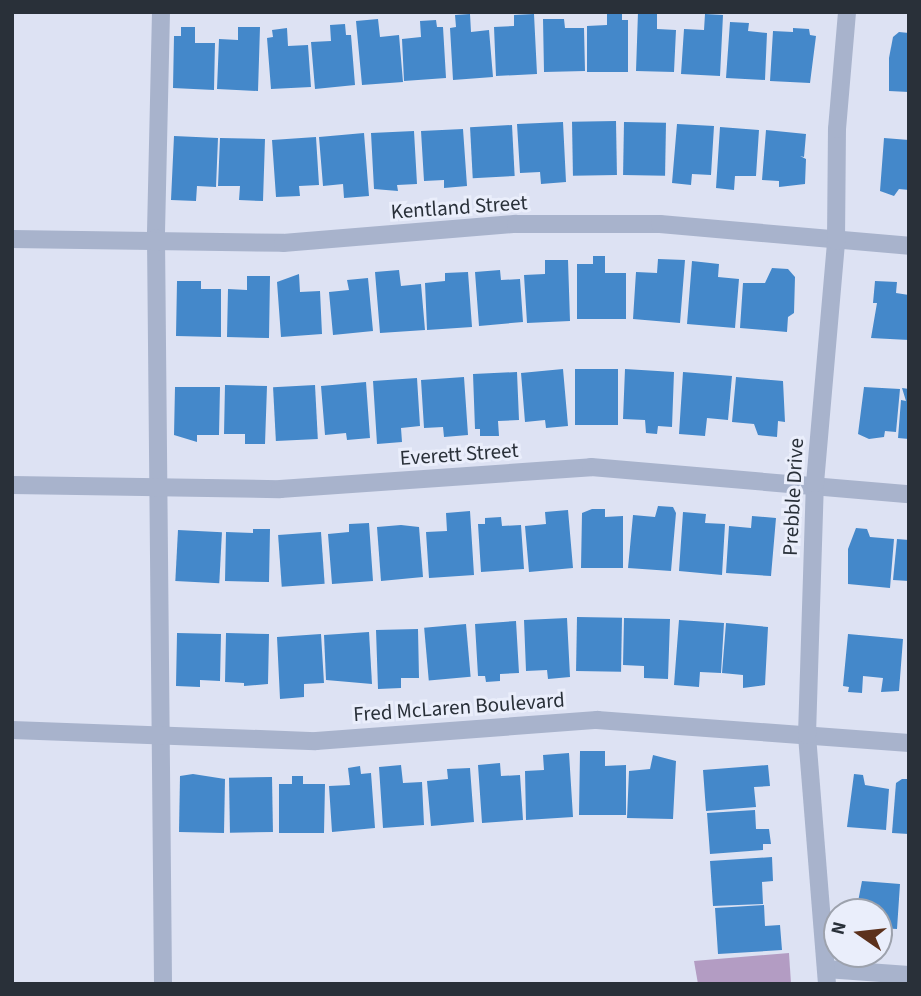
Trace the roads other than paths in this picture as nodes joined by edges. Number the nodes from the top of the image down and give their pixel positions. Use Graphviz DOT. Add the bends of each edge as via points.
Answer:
graph roads {
  1 [pos="161,12"];
  2 [pos="847,12"];
  3 [pos="12,239"];
  4 [pos="156,239"];
  5 [pos="836,241"];
  6 [pos="909,246"];
  7 [pos="815,483"];
  8 [pos="12,485"];
  9 [pos="158,486"];
  10 [pos="909,494"];
  11 [pos="12,730"];
  12 [pos="807,735"];
  13 [pos="161,736"];
  14 [pos="909,743"];
  15 [pos="909,975"];
  16 [pos="826,976"];
  17 [pos="163,984"];
  1 -- 4 [label="street"];
  2 -- 5 [label="street, Prebble Drive" via="837,129"];
  3 -- 4 [label="street, Kentland Street"];
  4 -- 5 [label="street, Kentland Street" via="283,243 516,224 660,224"];
  4 -- 9 [label="street"];
  5 -- 6 [label="street, Kentland Street"];
  5 -- 7 [label="street, Prebble Drive"];
  7 -- 9 [label="street, Everett Street" via="591,467 280,489"];
  7 -- 10 [label="street, Everett Street"];
  7 -- 12 [label="street, Prebble Drive"];
  8 -- 9 [label="street, Everett Street"];
  9 -- 13 [label="street"];
  11 -- 13 [label="street, Fred McLaren Boulevard"];
  12 -- 13 [label="street, Fred McLaren Boulevard" via="597,720 316,741"];
  12 -- 14 [label="street, Fred McLaren Boulevard"];
  12 -- 16 [label="street, Prebble Drive"];
  13 -- 17 [label="street"];
  15 -- 16 [label="street"];
}
